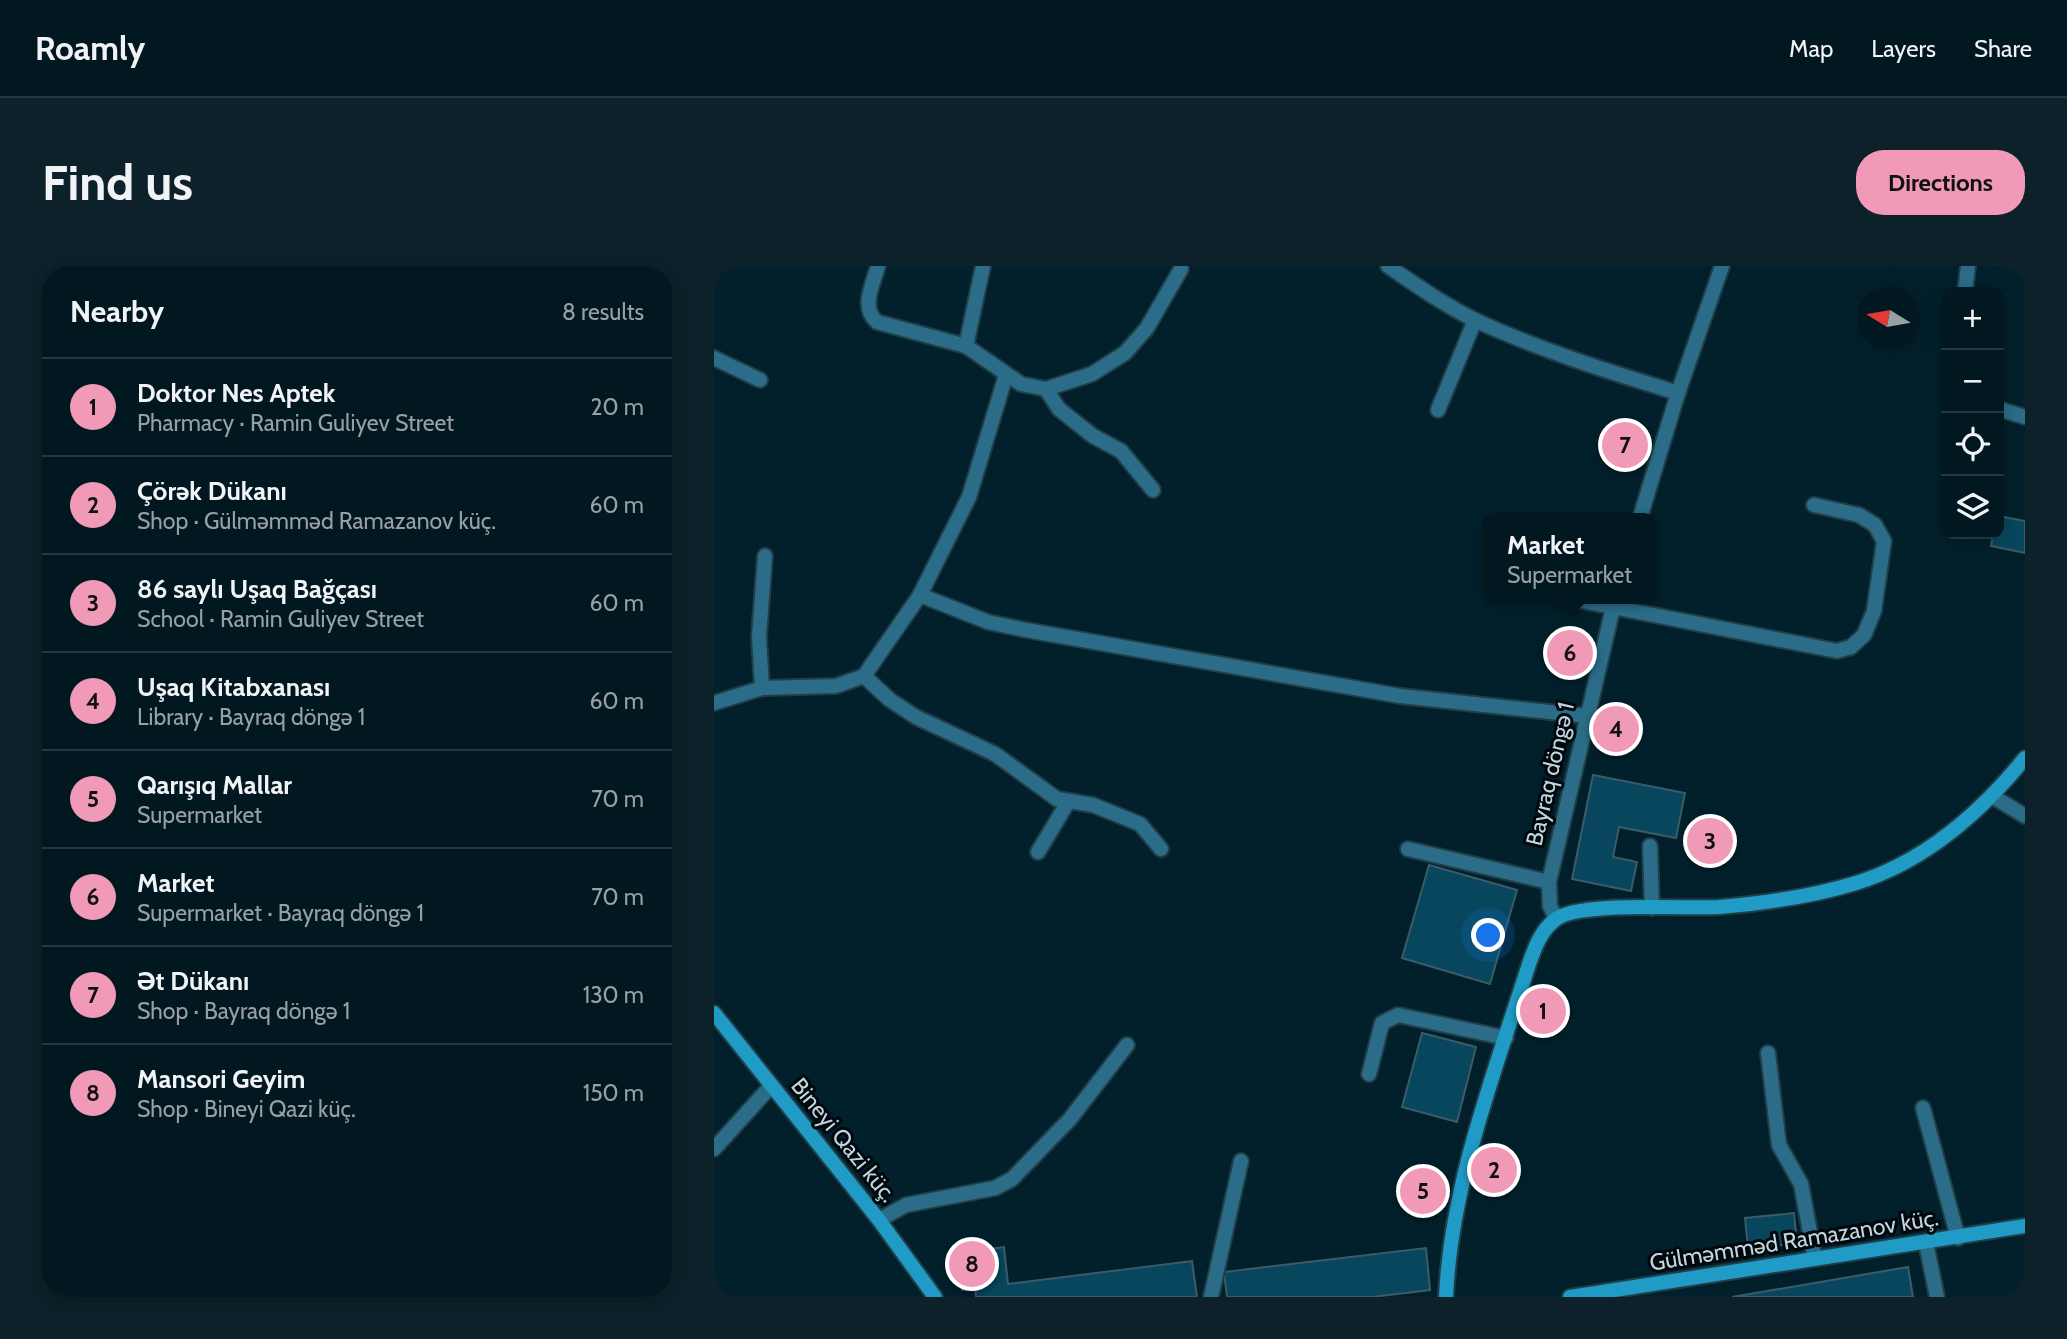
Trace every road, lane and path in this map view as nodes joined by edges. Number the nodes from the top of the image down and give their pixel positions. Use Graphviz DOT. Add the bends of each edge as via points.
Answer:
graph roads {
  1 [pos="878,266"];
  2 [pos="983,266"];
  3 [pos="1388,266"];
  4 [pos="1722,266"];
  5 [pos="1968,266"];
  6 [pos="1181,269"];
  7 [pos="1966,287"];
  8 [pos="1475,320"];
  9 [pos="966,346"];
  10 [pos="714,358"];
  11 [pos="1006,375"];
  12 [pos="760,380"];
  13 [pos="1046,389"];
  14 [pos="1678,393"];
  15 [pos="1438,410"];
  16 [pos="2004,411"];
  17 [pos="2025,417"];
  18 [pos="1153,490"];
  19 [pos="1814,505"];
  20 [pos="1642,513"];
  21 [pos="765,556"];
  22 [pos="920,595"];
  23 [pos="1614,604"];
  24 [pos="1623,604"];
  25 [pos="864,676"];
  26 [pos="762,688"];
  27 [pos="714,703"];
  28 [pos="1587,716"];
  29 [pos="2025,758"];
  30 [pos="1992,796"];
  31 [pos="1068,802"];
  32 [pos="2025,816"];
  33 [pos="1650,846"];
  34 [pos="1161,849"];
  35 [pos="1408,849"];
  36 [pos="1038,852"];
  37 [pos="1549,882"];
  38 [pos="1652,908"];
  39 [pos="1556,918"];
  40 [pos="714,1013"];
  41 [pos="1506,1038"];
  42 [pos="1127,1045"];
  43 [pos="1768,1053"];
  44 [pos="1369,1074"];
  45 [pos="771,1086"];
  46 [pos="1923,1108"];
  47 [pos="714,1149"];
  48 [pos="1241,1161"];
  49 [pos="879,1220"];
  50 [pos="2025,1226"];
  51 [pos="1958,1238"];
  52 [pos="1926,1243"];
  53 [pos="1815,1259"];
  54 [pos="1620,1293"];
  55 [pos="935,1297"];
  56 [pos="1211,1297"];
  57 [pos="1447,1297"];
  58 [pos="1570,1297"];
  59 [pos="1937,1297"];
  1 -- 9 [label="street" via="867,306 869,315 877,322"];
  2 -- 9 [label="street"];
  3 -- 8 [label="street"];
  4 -- 14 [label="street"];
  5 -- 7 [label="street"];
  6 -- 13 [label="street" via="1147,328 1125,354 1092,374"];
  8 -- 14 [label="street" via="1606,371"];
  8 -- 15 [label="street"];
  9 -- 11 [label="street"];
  10 -- 12 [label="street"];
  11 -- 13 [label="street" via="1021,384"];
  11 -- 22 [label="street" via="969,497"];
  13 -- 18 [label="street" via="1059,409 1121,451"];
  14 -- 20 [label="street"];
  16 -- 17 [label="street"];
  19 -- 24 [label="street" via="1859,515 1875,525 1884,541 1874,611 1864,635 1851,648 1837,651"];
  21 -- 26 [label="street" via="759,637"];
  22 -- 25 [label="street"];
  22 -- 28 [label="street" via="988,622 1053,635 1400,696"];
  23 -- 28 [label="street, Bayraq döngə 1"];
  25 -- 26 [label="street" via="836,685"];
  25 -- 31 [label="street" via="916,717 995,754 1043,790"];
  26 -- 27 [label="street"];
  28 -- 37 [label="street, Bayraq döngə 1"];
  29 -- 30 [label="street"];
  30 -- 32 [label="street"];
  30 -- 38 [label="street" via="1904,864 1858,883 1803,898"];
  31 -- 34 [label="street" via="1119,813 1140,824"];
  31 -- 36 [label="street"];
  33 -- 38 [label="street"];
  35 -- 37 [label="street"];
  37 -- 39 [label="street, Bayraq döngə 1" via="1550,906"];
  38 -- 39 [label="street" via="1586,910"];
  39 -- 41 [label="street" via="1535,945"];
  40 -- 45 [label="street, Bineyi Qazi küç."];
  41 -- 44 [label="street" via="1398,1015 1382,1023"];
  41 -- 57 [label="street" via="1468,1167 1452,1242"];
  42 -- 49 [label="street" via="1070,1119 1012,1179 995,1188 906,1205"];
  43 -- 53 [label="street" via="1779,1145 1801,1184"];
  45 -- 47 [label="street"];
  45 -- 49 [label="street, Bineyi Qazi küç."];
  46 -- 51 [label="street"];
  48 -- 56 [label="street"];
  49 -- 55 [label="street, Bineyi Qazi küç."];
  50 -- 51 [label="street, Gülməmməd Ramazanov küç."];
  51 -- 52 [label="street, Gülməmməd Ramazanov küç."];
  52 -- 53 [label="street, Gülməmməd Ramazanov küç."];
  52 -- 59 [label="street"];
  53 -- 54 [label="street, Gülməmməd Ramazanov küç."];
  54 -- 58 [label="street, Gülməmməd Ramazanov küç."];
}
